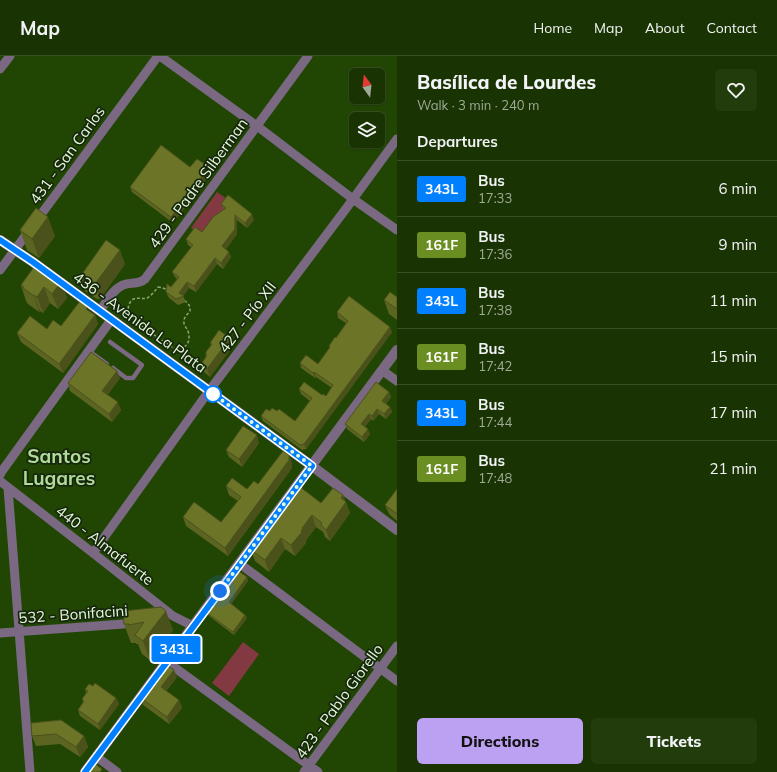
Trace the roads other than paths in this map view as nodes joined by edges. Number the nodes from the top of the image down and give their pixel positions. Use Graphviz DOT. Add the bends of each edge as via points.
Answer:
graph roads {
  1 [pos="10,56"];
  2 [pos="159,56"];
  3 [pos="308,56"];
  4 [pos="0,69"];
  5 [pos="257,126"];
  6 [pos="397,139"];
  7 [pos="354,199"];
  8 [pos="397,230"];
  9 [pos="0,240"];
  10 [pos="15,250"];
  11 [pos="0,270"];
  12 [pos="100,311"];
  13 [pos="111,320"];
  14 [pos="110,342"];
  15 [pos="397,350"];
  16 [pos="89,351"];
  17 [pos="383,371"];
  18 [pos="397,381"];
  19 [pos="209,391"];
  20 [pos="312,466"];
  21 [pos="0,475"];
  22 [pos="0,481"];
  23 [pos="8,488"];
  24 [pos="397,530"];
  25 [pos="93,553"];
  26 [pos="240,564"];
  27 [pos="173,616"];
  28 [pos="162,620"];
  29 [pos="143,622"];
  30 [pos="193,626"];
  31 [pos="19,632"];
  32 [pos="0,633"];
  33 [pos="397,646"];
  34 [pos="167,662"];
  35 [pos="381,669"];
  36 [pos="397,681"];
  37 [pos="97,756"];
  38 [pos="306,769"];
  39 [pos="30,772"];
  40 [pos="85,772"];
  41 [pos="117,772"];
  42 [pos="318,772"];
  1 -- 4 [label="street"];
  2 -- 5 [label="street"];
  2 -- 10 [label="street, 431 - San Carlos"];
  3 -- 5 [label="street, 429 - Padre Silberman"];
  5 -- 7 [label="street"];
  5 -- 12 [label="street, 429 - Padre Silberman" via="145,279 117,288"];
  6 -- 7 [label="street, 427 - Pío XII"];
  7 -- 8 [label="street"];
  7 -- 19 [label="street, 427 - Pío XII"];
  9 -- 10 [label="street, 436 - Avenida La Plata"];
  10 -- 11 [label="street, 431 - San Carlos"];
  10 -- 12 [label="street, 436 - Avenida La Plata"];
  12 -- 13 [label="street, 436 - Avenida La Plata"];
  13 -- 16 [label="street"];
  13 -- 19 [label="street, 436 - Avenida La Plata"];
  14 -- 16 [label="lane" via="142,365 133,378 126,378"];
  15 -- 17 [label="street"];
  16 -- 21 [label="street"];
  17 -- 18 [label="street"];
  17 -- 20 [label="street"];
  19 -- 20 [label="street, 436 - Avenida La Plata"];
  19 -- 25 [label="street, 427 - Pío XII"];
  20 -- 24 [label="street, 436 - Avenida La Plata"];
  20 -- 26 [label="street"];
  22 -- 23 [label="street, 440 - Almafuerte"];
  23 -- 25 [label="street, 440 - Almafuerte"];
  23 -- 31 [label="street"];
  25 -- 27 [label="street, 440 - Almafuerte"];
  26 -- 30 [label="street"];
  26 -- 35 [label="street"];
  27 -- 28 [label="street"];
  27 -- 30 [label="street"];
  29 -- 31 [label="street, 532 - Bonifacini"];
  30 -- 34 [label="street"];
  31 -- 32 [label="street, 532 - Bonifacini"];
  31 -- 39 [label="street"];
  33 -- 35 [label="street, 423 - Pablo Giorello"];
  34 -- 37 [label="street"];
  34 -- 38 [label="street"];
  35 -- 36 [label="street"];
  35 -- 38 [label="street, 423 - Pablo Giorello"];
  37 -- 40 [label="street"];
  37 -- 41 [label="street"];
  38 -- 42 [label="street"];
}
